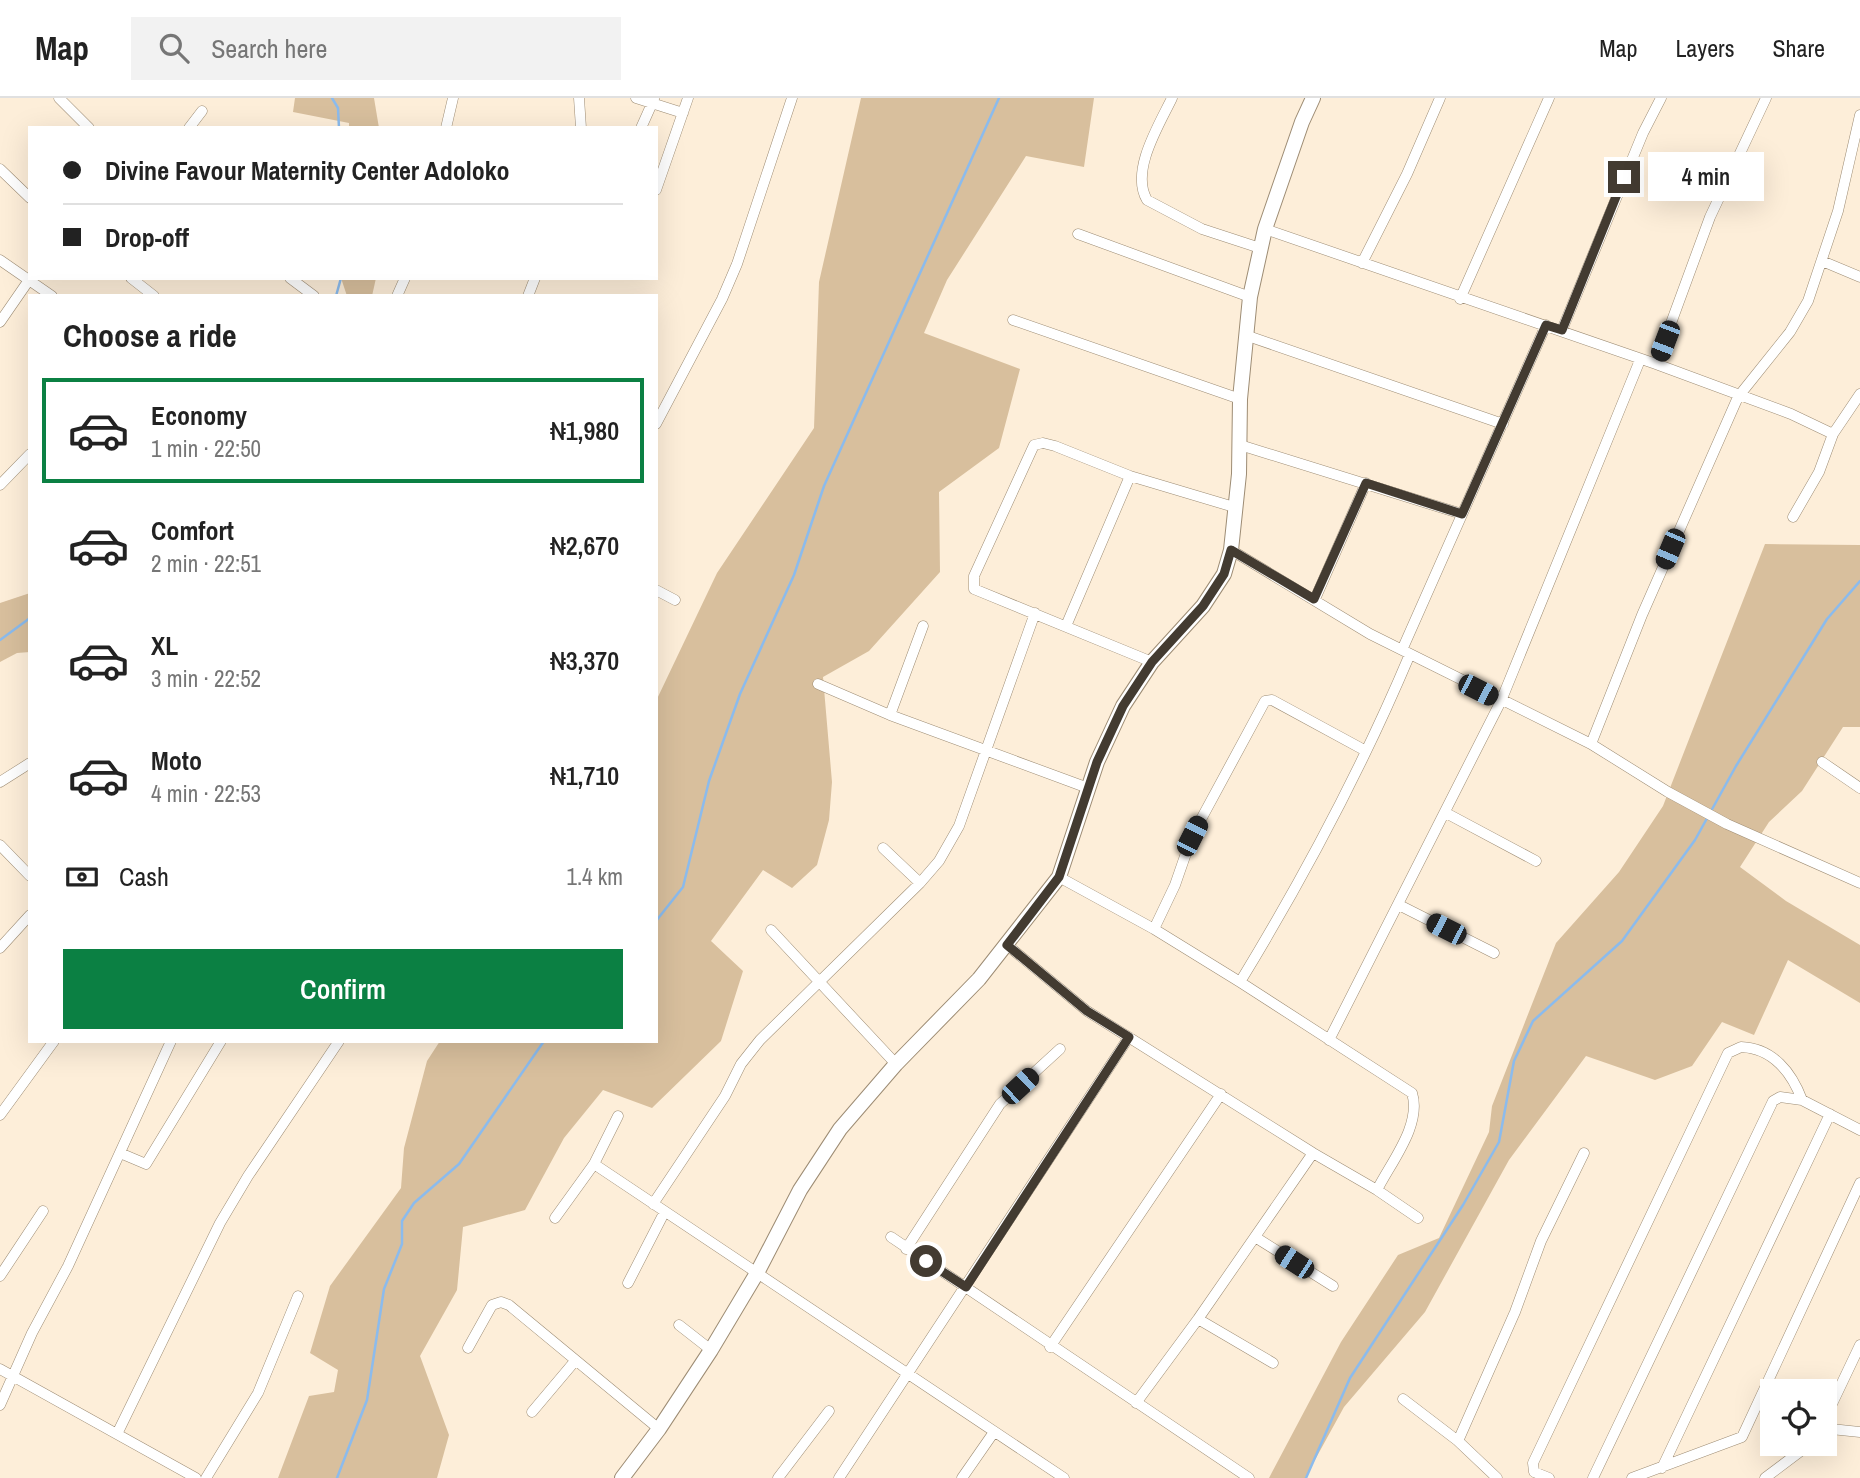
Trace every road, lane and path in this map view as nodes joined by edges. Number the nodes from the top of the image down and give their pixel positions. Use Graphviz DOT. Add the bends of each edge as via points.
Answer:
graph roads {
  1 [pos="59,98"];
  2 [pos="453,98"];
  3 [pos="579,98"];
  4 [pos="636,98"];
  5 [pos="688,98"];
  6 [pos="792,98"];
  7 [pos="1172,98"];
  8 [pos="1313,98"];
  9 [pos="1440,98"];
  10 [pos="1549,98"];
  11 [pos="1661,98"];
  12 [pos="1766,98"];
  13 [pos="653,100"];
  14 [pos="202,111"];
  15 [pos="683,113"];
  16 [pos="1860,115"];
  17 [pos="87,126"];
  18 [pos="191,126"];
  19 [pos="446,126"];
  20 [pos="581,126"];
  21 [pos="642,126"];
  22 [pos="0,169"];
  23 [pos="658,184"];
  24 [pos="28,196"];
  25 [pos="1265,229"];
  26 [pos="1078,234"];
  27 [pos="1260,248"];
  28 [pos="0,260"];
  29 [pos="1822,261"];
  30 [pos="1362,264"];
  31 [pos="1860,277"];
  32 [pos="28,279"];
  33 [pos="29,280"];
  34 [pos="134,280"];
  35 [pos="293,280"];
  36 [pos="49,294"];
  37 [pos="151,294"];
  38 [pos="311,294"];
  39 [pos="1250,297"];
  40 [pos="1460,299"];
  41 [pos="1013,320"];
  42 [pos="0,322"];
  43 [pos="1546,325"];
  44 [pos="1562,330"];
  45 [pos="1245,335"];
  46 [pos="1640,360"];
  47 [pos="1656,364"];
  48 [pos="1860,394"];
  49 [pos="1738,397"];
  50 [pos="1240,399"];
  51 [pos="658,420"];
  52 [pos="1503,424"];
  53 [pos="1833,434"];
  54 [pos="1240,444"];
  55 [pos="28,456"];
  56 [pos="1130,476"];
  57 [pos="1366,483"];
  58 [pos="0,485"];
  59 [pos="1234,507"];
  60 [pos="1462,514"];
  61 [pos="1793,517"];
  62 [pos="1231,550"];
  63 [pos="658,591"];
  64 [pos="1314,599"];
  65 [pos="675,600"];
  66 [pos="1035,613"];
  67 [pos="923,626"];
  68 [pos="1066,626"];
  69 [pos="1406,652"];
  70 [pos="1152,662"];
  71 [pos="818,684"];
  72 [pos="1501,701"];
  73 [pos="890,715"];
  74 [pos="1591,744"];
  75 [pos="985,751"];
  76 [pos="1366,751"];
  77 [pos="1822,762"];
  78 [pos="28,764"];
  79 [pos="0,782"];
  80 [pos="1088,788"];
  81 [pos="1860,788"];
  82 [pos="1446,813"];
  83 [pos="0,845"];
  84 [pos="883,848"];
  85 [pos="1535,861"];
  86 [pos="28,874"];
  87 [pos="1059,877"];
  88 [pos="1859,879"];
  89 [pos="920,883"];
  90 [pos="1399,905"];
  91 [pos="28,917"];
  92 [pos="1154,929"];
  93 [pos="771,930"];
  94 [pos="1007,945"];
  95 [pos="0,948"];
  96 [pos="1494,953"];
  97 [pos="820,981"];
  98 [pos="1240,982"];
  99 [pos="1129,1037"];
  100 [pos="1329,1040"];
  101 [pos="53,1043"];
  102 [pos="170,1043"];
  103 [pos="219,1043"];
  104 [pos="339,1043"];
  105 [pos="1059,1049"];
  106 [pos="896,1064"];
  107 [pos="1221,1094"];
  108 [pos="1802,1100"];
  109 [pos="1830,1114"];
  110 [pos="0,1115"];
  111 [pos="618,1116"];
  112 [pos="1860,1130"];
  113 [pos="120,1153"];
  114 [pos="1313,1153"];
  115 [pos="1584,1153"];
  116 [pos="594,1164"];
  117 [pos="1860,1183"];
  118 [pos="1377,1190"];
  119 [pos="653,1204"];
  120 [pos="43,1211"];
  121 [pos="664,1213"];
  122 [pos="555,1218"];
  123 [pos="1418,1219"];
  124 [pos="891,1237"];
  125 [pos="1255,1237"];
  126 [pos="906,1248"];
  127 [pos="757,1273"];
  128 [pos="0,1276"];
  129 [pos="628,1283"];
  130 [pos="1333,1286"];
  131 [pos="966,1287"];
  132 [pos="298,1296"];
  133 [pos="1198,1319"];
  134 [pos="679,1325"];
  135 [pos="1860,1345"];
  136 [pos="1051,1347"];
  137 [pos="468,1348"];
  138 [pos="710,1350"];
  139 [pos="575,1361"];
  140 [pos="1273,1363"];
  141 [pos="0,1369"];
  142 [pos="909,1374"];
  143 [pos="12,1376"];
  144 [pos="1837,1393"];
  145 [pos="1403,1399"];
  146 [pos="1136,1403"];
  147 [pos="0,1405"];
  148 [pos="829,1411"];
  149 [pos="532,1412"];
  150 [pos="659,1429"];
  151 [pos="1837,1430"];
  152 [pos="993,1432"];
  153 [pos="1860,1432"];
  154 [pos="117,1434"];
  155 [pos="1458,1441"];
  156 [pos="1797,1456"];
  157 [pos="1662,1468"];
  158 [pos="1777,1474"];
  159 [pos="196,1478"];
  160 [pos="206,1478"];
  161 [pos="622,1478"];
  162 [pos="778,1478"];
  163 [pos="839,1478"];
  164 [pos="962,1478"];
  165 [pos="1064,1478"];
  166 [pos="1249,1478"];
  167 [pos="1497,1478"];
  168 [pos="1549,1478"];
  169 [pos="1593,1478"];
  170 [pos="1632,1478"];
  171 [pos="1765,1478"];
  1 -- 17 [label="street"];
  2 -- 19 [label="street"];
  3 -- 20 [label="street"];
  4 -- 13 [label="street"];
  5 -- 15 [label="street"];
  6 -- 51 [label="street" via="737,264"];
  7 -- 27 [label="street" via="1145,162 1142,192 1147,200 1202,229"];
  8 -- 25 [label="street"];
  9 -- 30 [label="street"];
  10 -- 40 [label="street"];
  11 -- 44 [label="street"];
  12 -- 47 [label="street" via="1710,217"];
  13 -- 15 [label="street"];
  13 -- 21 [label="street"];
  14 -- 18 [label="street"];
  15 -- 23 [label="street"];
  16 -- 29 [label="street"];
  22 -- 24 [label="street"];
  25 -- 27 [label="street"];
  25 -- 30 [label="street"];
  26 -- 39 [label="street"];
  27 -- 39 [label="street"];
  28 -- 32 [label="street"];
  29 -- 31 [label="street"];
  29 -- 49 [label="street" via="1808,301 1790,332"];
  30 -- 40 [label="street"];
  33 -- 36 [label="street"];
  33 -- 42 [label="street"];
  34 -- 37 [label="street"];
  35 -- 38 [label="street"];
  39 -- 45 [label="street"];
  40 -- 43 [label="street"];
  41 -- 50 [label="street"];
  43 -- 44 [label="street"];
  43 -- 52 [label="street"];
  44 -- 46 [label="street"];
  45 -- 50 [label="street"];
  45 -- 52 [label="street"];
  46 -- 47 [label="street"];
  46 -- 72 [label="street"];
  47 -- 49 [label="street"];
  48 -- 53 [label="street"];
  49 -- 53 [label="street"];
  49 -- 74 [label="street" via="1652,591"];
  50 -- 54 [label="street"];
  52 -- 60 [label="street"];
  53 -- 61 [label="street" via="1819,472"];
  54 -- 57 [label="street"];
  54 -- 59 [label="street"];
  55 -- 58 [label="street"];
  56 -- 59 [label="street"];
  56 -- 66 [label="street" via="1055,446 1034,445 974,576 974,589"];
  56 -- 68 [label="street"];
  57 -- 60 [label="street"];
  57 -- 64 [label="street"];
  59 -- 62 [label="street"];
  60 -- 69 [label="street"];
  62 -- 64 [label="street"];
  62 -- 70 [label="street" via="1224,574 1203,606"];
  63 -- 65 [label="street"];
  64 -- 69 [label="street"];
  66 -- 68 [label="street"];
  66 -- 75 [label="street"];
  67 -- 73 [label="street"];
  68 -- 70 [label="street"];
  69 -- 72 [label="street"];
  69 -- 76 [label="street"];
  70 -- 80 [label="street" via="1123,706"];
  71 -- 73 [label="street"];
  72 -- 74 [label="street"];
  72 -- 82 [label="street"];
  73 -- 75 [label="street"];
  74 -- 88 [label="street" via="1727,824"];
  75 -- 80 [label="street"];
  75 -- 89 [label="street" via="959,825"];
  76 -- 92 [label="street" via="1272,700 1265,701 1192,836"];
  76 -- 98 [label="street" via="1287,906"];
  77 -- 81 [label="street"];
  78 -- 79 [label="street"];
  80 -- 87 [label="street"];
  82 -- 85 [label="street"];
  82 -- 90 [label="street"];
  83 -- 86 [label="street"];
  84 -- 89 [label="street"];
  87 -- 92 [label="street"];
  87 -- 94 [label="street"];
  89 -- 97 [label="street"];
  90 -- 96 [label="street"];
  90 -- 100 [label="street"];
  91 -- 95 [label="street"];
  92 -- 98 [label="street"];
  93 -- 97 [label="street"];
  94 -- 99 [label="street" via="1087,1011"];
  94 -- 106 [label="street"];
  97 -- 106 [label="street"];
  97 -- 119 [label="street" via="741,1064"];
  98 -- 100 [label="street"];
  99 -- 107 [label="street"];
  99 -- 131 [label="street"];
  100 -- 118 [label="street" via="1412,1093 1412,1125"];
  101 -- 110 [label="street"];
  102 -- 113 [label="street"];
  103 -- 113 [label="street" via="146,1164"];
  104 -- 154 [label="street" via="220,1223"];
  105 -- 126 [label="street" via="995,1111"];
  106 -- 127 [label="street" via="833,1139 800,1190"];
  107 -- 114 [label="street"];
  107 -- 136 [label="street"];
  108 -- 109 [label="street"];
  108 -- 168 [label="street" via="1792,1074 1768,1055 1741,1047 1728,1053 1533,1463 1534,1472"];
  108 -- 169 [label="street" via="1780,1097 1773,1101"];
  109 -- 112 [label="street"];
  109 -- 157 [label="street"];
  111 -- 116 [label="street"];
  113 -- 143 [label="street"];
  114 -- 118 [label="street"];
  114 -- 125 [label="street"];
  115 -- 155 [label="street" via="1541,1241"];
  116 -- 119 [label="street"];
  116 -- 122 [label="street"];
  117 -- 157 [label="street" via="1742,1437"];
  118 -- 123 [label="street"];
  119 -- 121 [label="street"];
  120 -- 128 [label="street"];
  121 -- 127 [label="street"];
  121 -- 129 [label="street"];
  124 -- 126 [label="street"];
  125 -- 130 [label="street"];
  125 -- 133 [label="street"];
  126 -- 131 [label="street"];
  127 -- 138 [label="street"];
  127 -- 142 [label="street"];
  131 -- 136 [label="street"];
  131 -- 142 [label="street"];
  132 -- 160 [label="street" via="258,1393"];
  133 -- 140 [label="street"];
  133 -- 146 [label="street"];
  134 -- 138 [label="street"];
  135 -- 144 [label="street"];
  136 -- 146 [label="street"];
  137 -- 139 [label="street" via="486,1311 502,1302"];
  138 -- 150 [label="street"];
  139 -- 149 [label="street"];
  139 -- 150 [label="street"];
  141 -- 143 [label="street"];
  142 -- 152 [label="street"];
  142 -- 163 [label="street"];
  143 -- 147 [label="street"];
  143 -- 154 [label="street"];
  145 -- 155 [label="street"];
  146 -- 166 [label="street"];
  148 -- 162 [label="street"];
  150 -- 161 [label="street"];
  151 -- 153 [label="street"];
  152 -- 164 [label="street"];
  152 -- 165 [label="street"];
  154 -- 159 [label="street"];
  155 -- 167 [label="street"];
  156 -- 158 [label="street"];
  157 -- 170 [label="street"];
  158 -- 171 [label="street"];
}
